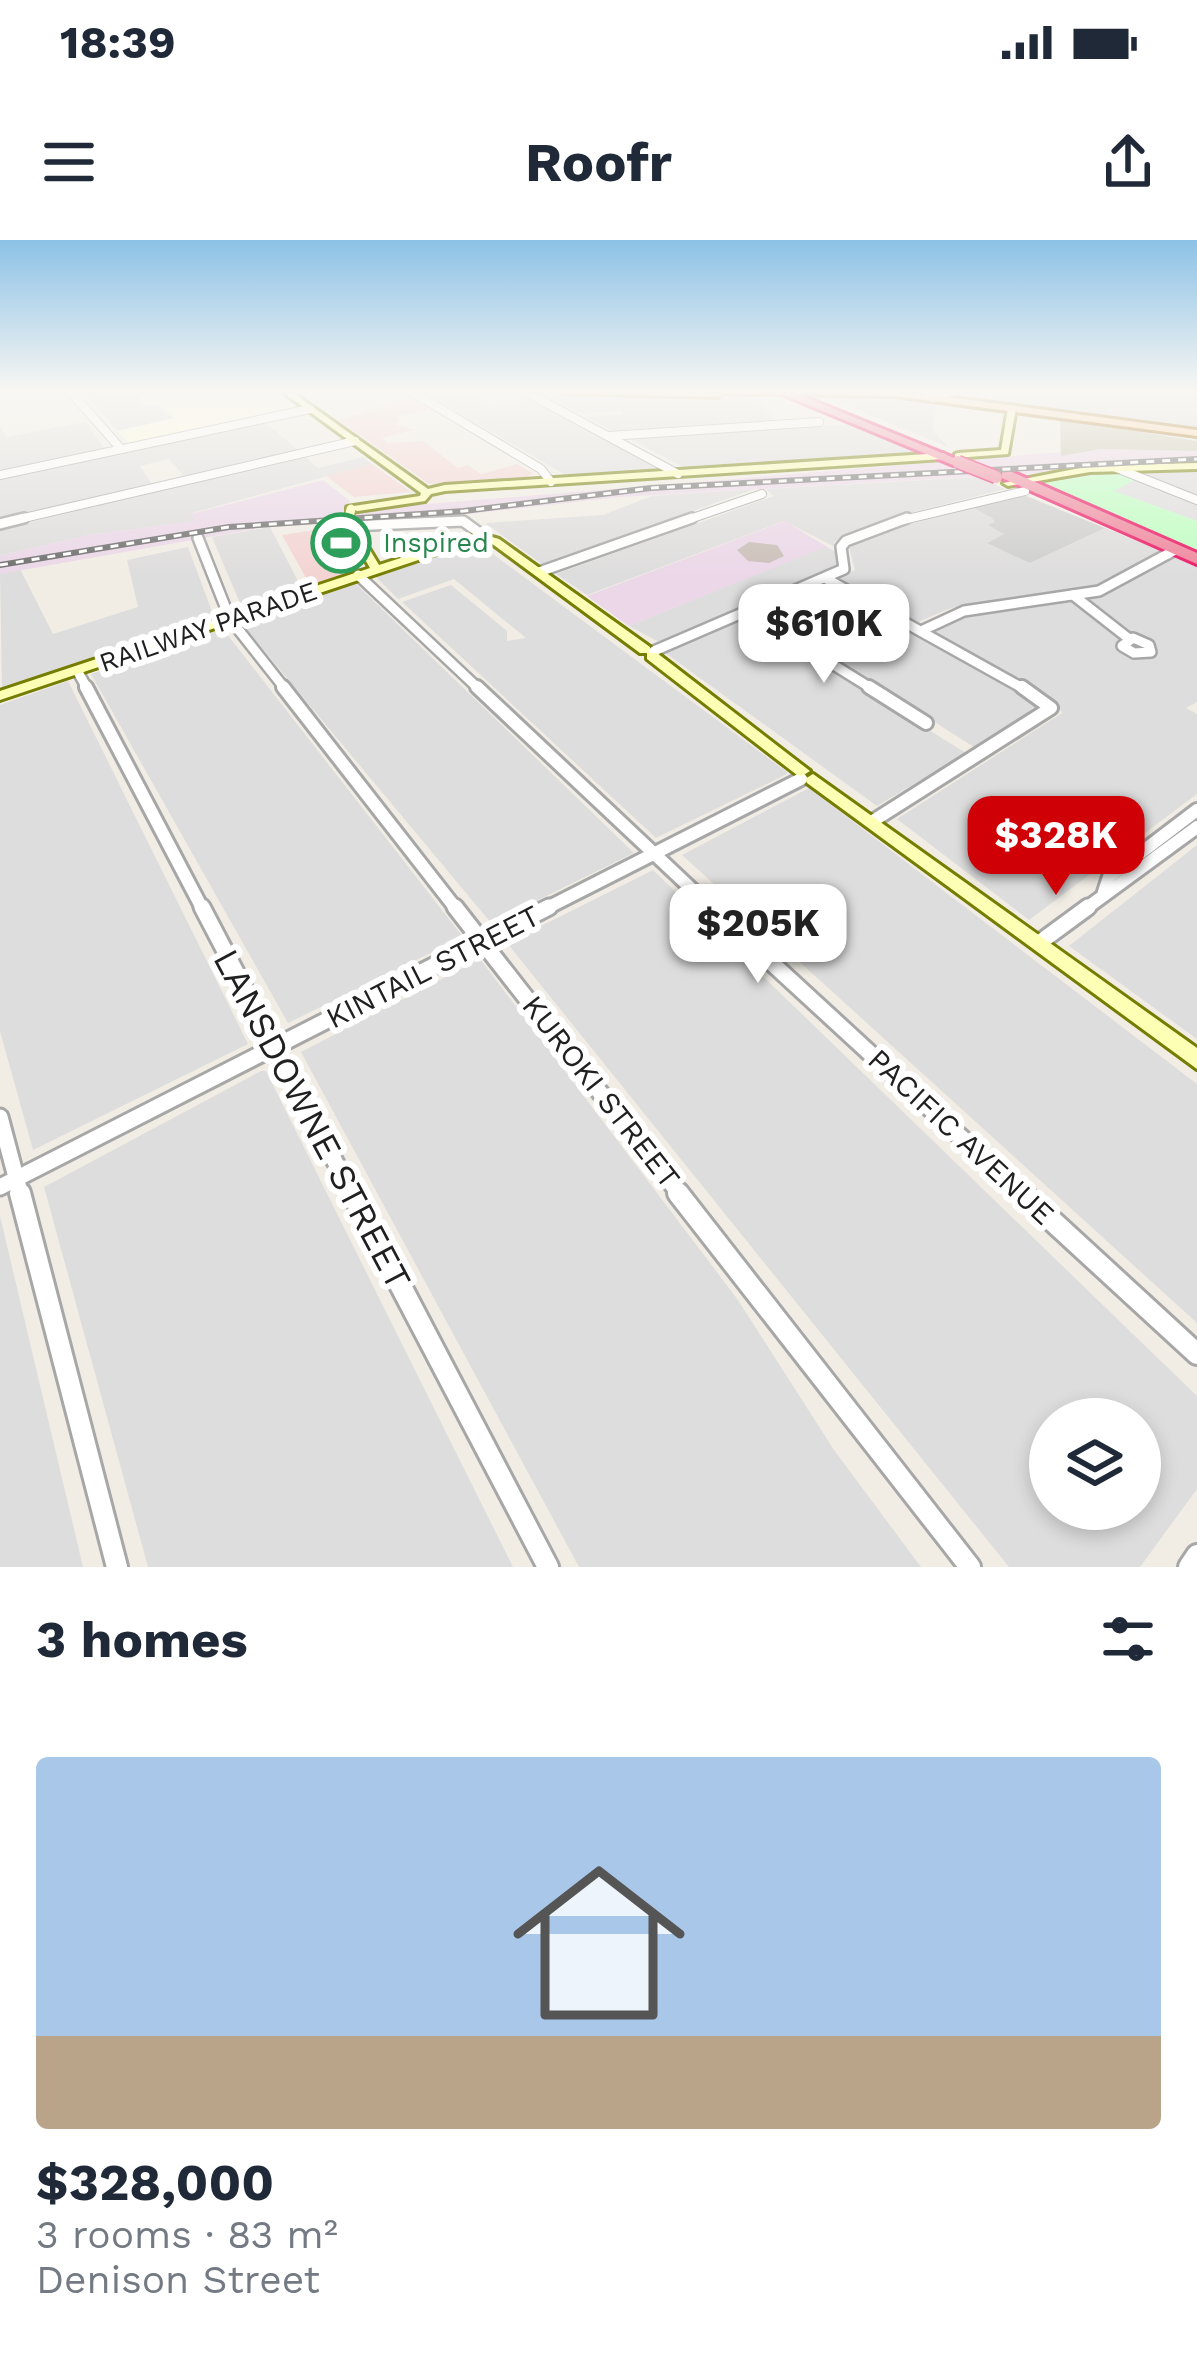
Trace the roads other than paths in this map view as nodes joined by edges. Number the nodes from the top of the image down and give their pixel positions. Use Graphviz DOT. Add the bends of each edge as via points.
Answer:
graph roads {
  1 [pos="108,452"];
  2 [pos="308,452"];
  3 [pos="370,452"];
  4 [pos="512,452"];
  5 [pos="637,452"];
  6 [pos="941,452"];
  7 [pos="944,452"];
  8 [pos="1005,452"];
  9 [pos="958,459"];
  10 [pos="1197,466"];
  11 [pos="1114,467"];
  12 [pos="678,474"];
  13 [pos="0,475"];
  14 [pos="550,482"];
  15 [pos="1010,483"];
  16 [pos="426,492"];
  17 [pos="763,494"];
  18 [pos="1197,500"];
  19 [pos="350,519"];
  20 [pos="0,524"];
  21 [pos="484,537"];
  22 [pos="198,538"];
  23 [pos="1175,550"];
  24 [pos="1197,559"];
  25 [pos="376,569"];
  26 [pos="539,572"];
  27 [pos="358,575"];
  28 [pos="825,578"];
  29 [pos="1073,595"];
  30 [pos="747,611"];
  31 [pos="230,619"];
  32 [pos="922,630"];
  33 [pos="1128,638"];
  34 [pos="650,652"];
  35 [pos="78,671"];
  36 [pos="0,696"];
  37 [pos="926,723"];
  38 [pos="805,776"];
  39 [pos="1197,810"];
  40 [pos="873,821"];
  41 [pos="1197,827"];
  42 [pos="653,854"];
  43 [pos="1104,892"];
  44 [pos="483,940"];
  45 [pos="1039,943"];
  46 [pos="274,1048"];
  47 [pos="1197,1060"];
  48 [pos="0,1117"];
  49 [pos="8,1183"];
  50 [pos="1197,1354"];
  51 [pos="1197,1555"];
  52 [pos="117,1567"];
  53 [pos="548,1567"];
  54 [pos="970,1567"];
  55 [pos="1189,1567"];
  1 -- 13 [label="street"];
  2 -- 20 [label="street"];
  3 -- 16 [label="street"];
  4 -- 14 [label="street"];
  5 -- 12 [label="street"];
  6 -- 9 [label="highway"];
  7 -- 9 [label="highway"];
  8 -- 9 [label="street"];
  9 -- 12 [label="street"];
  9 -- 15 [label="highway, bridge"];
  10 -- 11 [label="street"];
  11 -- 15 [label="street"];
  11 -- 18 [label="street"];
  12 -- 14 [label="street"];
  14 -- 16 [label="street"];
  15 -- 23 [label="highway"];
  15 -- 28 [label="street" via="846,541 845,568"];
  16 -- 19 [label="street"];
  17 -- 26 [label="street"];
  19 -- 21 [label="street" via="463,521"];
  19 -- 25 [label="street"];
  21 -- 25 [label="street, RAILWAY PARADE"];
  21 -- 26 [label="street"];
  22 -- 31 [label="street, KUROKI STREET"];
  23 -- 24 [label="highway"];
  23 -- 29 [label="street" via="1099,591"];
  25 -- 27 [label="street, RAILWAY PARADE"];
  26 -- 34 [label="street"];
  27 -- 31 [label="street, RAILWAY PARADE"];
  27 -- 42 [label="street, PACIFIC AVENUE"];
  28 -- 30 [label="street"];
  28 -- 32 [label="street"];
  29 -- 32 [label="street" via="964,610"];
  29 -- 33 [label="street"];
  30 -- 34 [label="street"];
  30 -- 37 [label="street"];
  31 -- 35 [label="street, RAILWAY PARADE"];
  31 -- 44 [label="street, KUROKI STREET"];
  32 -- 40 [label="street" via="1049,712"];
  34 -- 38 [label="street"];
  35 -- 36 [label="street, RAILWAY PARADE"];
  35 -- 46 [label="street, LANSDOWNE STREET"];
  38 -- 40 [label="street"];
  38 -- 42 [label="street, KINTAIL STREET"];
  39 -- 43 [label="street" via="1109,877"];
  40 -- 45 [label="street"];
  41 -- 43 [label="street"];
  42 -- 44 [label="street, KINTAIL STREET"];
  42 -- 50 [label="street, PACIFIC AVENUE"];
  43 -- 45 [label="street"];
  44 -- 46 [label="street, KINTAIL STREET"];
  44 -- 54 [label="street, KUROKI STREET"];
  45 -- 47 [label="street"];
  46 -- 49 [label="street, KINTAIL STREET"];
  46 -- 53 [label="street, LANSDOWNE STREET"];
  48 -- 49 [label="street"];
  49 -- 52 [label="street"];
  51 -- 55 [label="street"];
}
